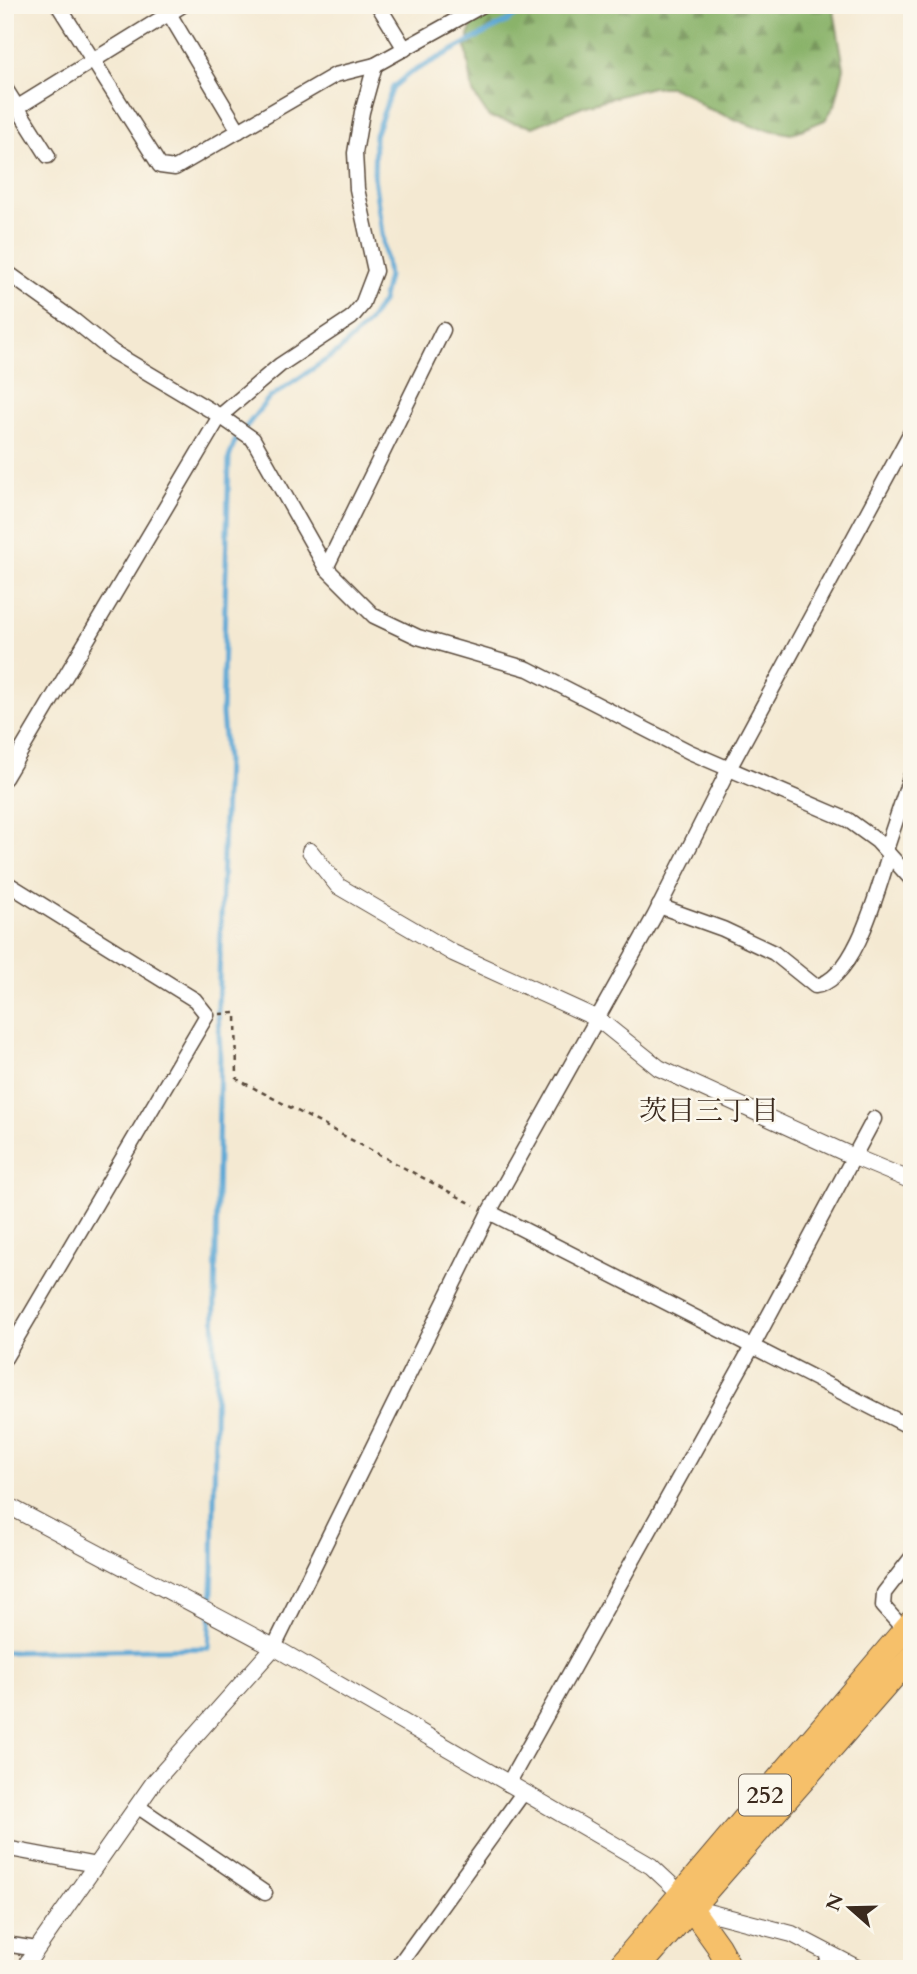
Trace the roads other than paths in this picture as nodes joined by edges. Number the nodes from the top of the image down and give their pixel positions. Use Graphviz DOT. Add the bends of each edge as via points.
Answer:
graph roads {
  1 [pos="58,5"];
  2 [pos="183,5"];
  3 [pos="378,5"];
  4 [pos="481,6"];
  5 [pos="166,10"];
  6 [pos="405,49"];
  7 [pos="93,60"];
  8 [pos="375,65"];
  9 [pos="5,88"];
  10 [pos="12,111"];
  11 [pos="239,131"];
  12 [pos="48,156"];
  13 [pos="5,271"];
  14 [pos="443,330"];
  15 [pos="220,415"];
  16 [pos="911,433"];
  17 [pos="326,568"];
  18 [pos="730,767"];
  19 [pos="912,772"];
  20 [pos="5,778"];
  21 [pos="310,851"];
  22 [pos="888,853"];
  23 [pos="912,880"];
  24 [pos="5,882"];
  25 [pos="659,905"];
  26 [pos="598,1019"];
  27 [pos="874,1119"];
  28 [pos="852,1156"];
  29 [pos="912,1181"];
  30 [pos="489,1212"];
  31 [pos="752,1347"];
  32 [pos="5,1358"];
  33 [pos="912,1428"];
  34 [pos="5,1504"];
  35 [pos="912,1558"];
  36 [pos="909,1630"];
  37 [pos="274,1647"];
  38 [pos="912,1656"];
  39 [pos="508,1784"];
  40 [pos="523,1793"];
  41 [pos="137,1806"];
  42 [pos="5,1848"];
  43 [pos="96,1865"];
  44 [pos="265,1893"];
  45 [pos="686,1901"];
  46 [pos="5,1944"];
  47 [pos="37,1949"];
  48 [pos="827,1961"];
  49 [pos="23,1969"];
  50 [pos="396,1969"];
  51 [pos="617,1969"];
  52 [pos="638,1969"];
  53 [pos="731,1969"];
  54 [pos="859,1969"];
  1 -- 7 [label="street"];
  2 -- 5 [label="street"];
  3 -- 6 [label="street"];
  4 -- 6 [label="street"];
  5 -- 7 [label="street"];
  5 -- 11 [label="street"];
  6 -- 8 [label="street"];
  7 -- 10 [label="street"];
  7 -- 11 [label="street" via="160,166 175,168"];
  8 -- 11 [label="street" via="335,75"];
  8 -- 15 [label="street" via="355,153 357,189 375,271 362,305 351,318 280,365"];
  9 -- 10 [label="street"];
  10 -- 12 [label="street"];
  13 -- 15 [label="street" via="113,352"];
  14 -- 17 [label="street"];
  15 -- 17 [label="street" via="253,439"];
  15 -- 20 [label="street"];
  16 -- 18 [label="street"];
  17 -- 18 [label="street" via="374,616 418,637 528,669"];
  18 -- 22 [label="street" via="848,820"];
  18 -- 25 [label="street"];
  19 -- 22 [label="street"];
  21 -- 26 [label="street" via="338,886 387,916 453,953"];
  22 -- 23 [label="street"];
  22 -- 25 [label="street" via="856,948 824,985 815,986 774,953"];
  24 -- 32 [label="street" via="195,1000 207,1015"];
  25 -- 26 [label="street"];
  26 -- 28 [label="street" via="659,1068"];
  26 -- 30 [label="street"];
  27 -- 28 [label="street"];
  28 -- 29 [label="street"];
  28 -- 31 [label="street"];
  30 -- 31 [label="street"];
  30 -- 37 [label="street"];
  31 -- 33 [label="street"];
  31 -- 39 [label="street"];
  34 -- 37 [label="street"];
  35 -- 36 [label="street" via="884,1593 883,1606"];
  36 -- 45 [label="highway, 252"];
  37 -- 39 [label="street"];
  37 -- 41 [label="street"];
  38 -- 45 [label="highway, 252"];
  39 -- 40 [label="street"];
  40 -- 45 [label="street" via="651,1866"];
  40 -- 50 [label="street"];
  41 -- 43 [label="street"];
  41 -- 44 [label="street"];
  42 -- 43 [label="street"];
  43 -- 47 [label="street"];
  45 -- 48 [label="street" via="792,1934 820,1946"];
  45 -- 51 [label="highway, 252"];
  45 -- 52 [label="highway, 252"];
  45 -- 53 [label="highway"];
  46 -- 47 [label="street"];
  47 -- 49 [label="street"];
  48 -- 54 [label="street"];
}
